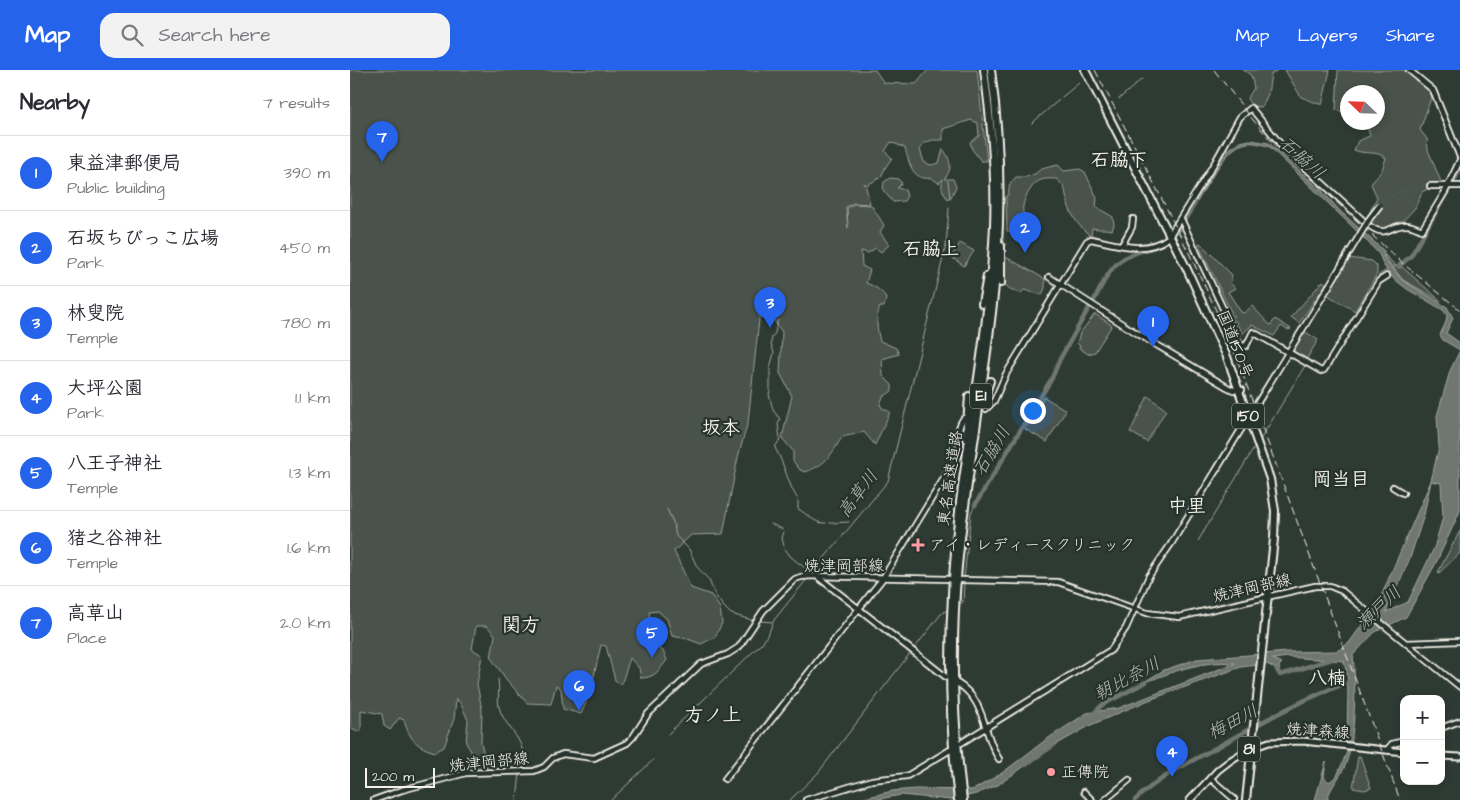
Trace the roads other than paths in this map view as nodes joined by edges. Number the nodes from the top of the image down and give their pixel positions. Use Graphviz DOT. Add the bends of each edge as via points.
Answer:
graph roads {
  1 [pos="984,70"];
  2 [pos="991,70"];
  3 [pos="1086,70"];
  4 [pos="1409,70"];
  5 [pos="1460,159"];
  6 [pos="999,165"];
  7 [pos="1430,186"];
  8 [pos="1450,186"];
  9 [pos="1460,186"];
  10 [pos="1380,206"];
  11 [pos="1133,219"];
  12 [pos="1181,220"];
  13 [pos="1172,236"];
  14 [pos="993,238"];
  15 [pos="1122,245"];
  16 [pos="1388,276"];
  17 [pos="1049,277"];
  18 [pos="1001,283"];
  19 [pos="1061,285"];
  20 [pos="982,304"];
  21 [pos="1288,352"];
  22 [pos="990,381"];
  23 [pos="1241,390"];
  24 [pos="969,396"];
  25 [pos="986,409"];
  26 [pos="1250,415"];
  27 [pos="964,418"];
  28 [pos="976,427"];
  29 [pos="1393,487"];
  30 [pos="1403,493"];
  31 [pos="960,502"];
  32 [pos="812,576"];
  33 [pos="883,578"];
  34 [pos="949,579"];
  35 [pos="961,580"];
  36 [pos="1269,597"];
  37 [pos="859,608"];
  38 [pos="1134,608"];
  39 [pos="1460,641"];
  40 [pos="1405,642"];
  41 [pos="946,677"];
  42 [pos="957,683"];
  43 [pos="1460,687"];
  44 [pos="1460,721"];
  45 [pos="1445,727"];
  46 [pos="986,728"];
  47 [pos="1400,741"];
  48 [pos="961,743"];
  49 [pos="1253,748"];
  50 [pos="950,750"];
  51 [pos="1387,750"];
  52 [pos="1400,752"];
  53 [pos="1445,756"];
  54 [pos="1460,757"];
  55 [pos="999,760"];
  56 [pos="1210,778"];
  57 [pos="725,779"];
  58 [pos="958,779"];
  59 [pos="1129,780"];
  60 [pos="1084,792"];
  61 [pos="1234,799"];
  62 [pos="374,800"];
  63 [pos="806,800"];
  64 [pos="958,800"];
  65 [pos="963,800"];
  66 [pos="1092,800"];
  67 [pos="1105,800"];
  68 [pos="1190,800"];
  69 [pos="1248,800"];
  1 -- 14 [label="highway, 東名高速道路 / E1" via="993,162"];
  2 -- 6 [label="highway, 東名高速道路 / E1"];
  3 -- 13 [label="highway, 国道150号 / 150"];
  4 -- 5 [label="street" via="1433,90"];
  5 -- 8 [label="street"];
  6 -- 18 [label="highway"];
  6 -- 28 [label="highway, 東名高速道路 / E1" via="995,284"];
  7 -- 8 [label="street"];
  8 -- 9 [label="street"];
  8 -- 12 [label="street" via="1422,230 1406,225 1387,232 1376,230 1282,146 1251,108 1240,117"];
  10 -- 21 [label="street, bridge"];
  11 -- 15 [label="street"];
  12 -- 13 [label="street"];
  12 -- 21 [label="street" via="1240,345 1246,346 1254,332"];
  13 -- 15 [label="street" via="1147,247"];
  13 -- 23 [label="highway, 国道150号 / 150"];
  14 -- 20 [label="highway"];
  14 -- 31 [label="highway, 東名高速道路 / E1" via="990,287"];
  15 -- 19 [label="street" via="1087,241"];
  16 -- 21 [label="street" via="1379,281 1324,370 1318,370"];
  17 -- 19 [label="street"];
  19 -- 23 [label="street" via="1227,387"];
  19 -- 25 [label="street" via="1006,374 994,401"];
  21 -- 26 [label="street"];
  22 -- 28 [label="highway"];
  23 -- 26 [label="highway, 国道150号 / 150"];
  24 -- 31 [label="highway"];
  26 -- 36 [label="highway, 国道150号 / 150" via="1274,500"];
  26 -- 38 [label="street" via="1149,576"];
  27 -- 33 [label="street" via="958,430 957,457"];
  28 -- 58 [label="highway, 東名高速道路 / E1" via="955,609 954,696"];
  29 -- 30 [label="street"];
  31 -- 58 [label="highway, 東名高速道路 / E1" via="949,647 951,722"];
  32 -- 33 [label="street, 焼津岡部線"];
  32 -- 37 [label="street"];
  32 -- 62 [label="street, 焼津岡部線" via="795,579 768,606 739,647 701,664 648,714 631,739 618,748 594,758 563,754 534,771 466,773"];
  33 -- 34 [label="street, 焼津岡部線"];
  33 -- 37 [label="street"];
  35 -- 38 [label="street, 焼津岡部線" via="1058,582"];
  36 -- 38 [label="street, 焼津岡部線" via="1183,617 1151,614"];
  36 -- 40 [label="street, 焼津岡部線" via="1326,585 1339,589"];
  36 -- 49 [label="highway, 国道150号 / 150"];
  37 -- 41 [label="street"];
  37 -- 57 [label="street"];
  38 -- 46 [label="street" via="1126,628 1108,653"];
  39 -- 40 [label="street"];
  40 -- 43 [label="street, 焼津岡部線"];
  42 -- 46 [label="street" via="975,700"];
  44 -- 45 [label="street"];
  46 -- 48 [label="street"];
  46 -- 55 [label="street"];
  47 -- 51 [label="street"];
  49 -- 51 [label="main road, 焼津森線 / 81" via="1283,740"];
  49 -- 56 [label="main road, 焼津森線 / 81" via="1231,760"];
  49 -- 69 [label="highway, 国道150号 / 150"];
  50 -- 63 [label="street" via="907,776 872,780"];
  51 -- 52 [label="main road, 焼津森線 / 81"];
  53 -- 54 [label="main road"];
  56 -- 61 [label="street"];
  56 -- 68 [label="main road, 焼津森線 / 81"];
  58 -- 64 [label="highway, 東名高速道路 / E1"];
  58 -- 65 [label="highway, 東名高速道路 / E1"];
  59 -- 67 [label="street"];
  60 -- 66 [label="street"];
}
